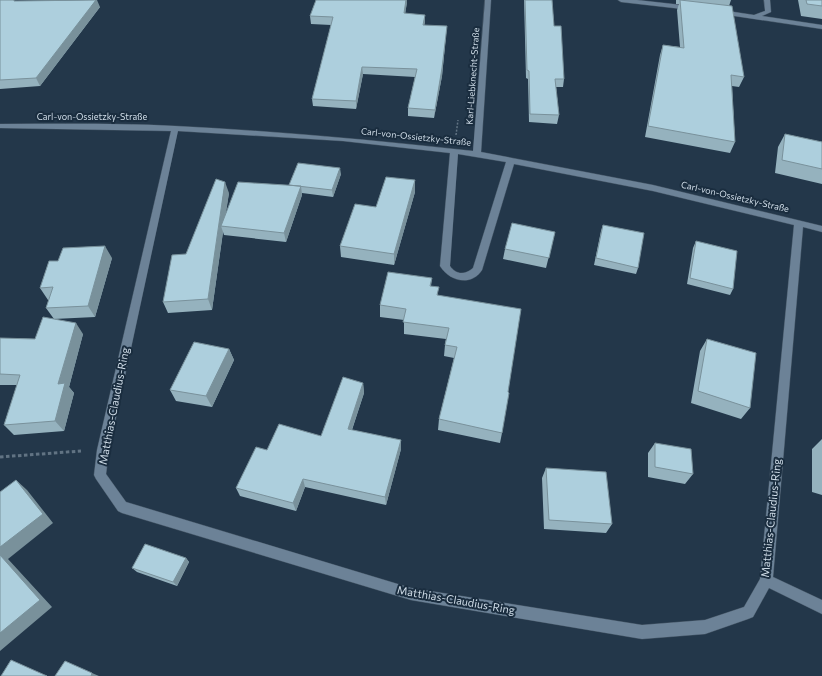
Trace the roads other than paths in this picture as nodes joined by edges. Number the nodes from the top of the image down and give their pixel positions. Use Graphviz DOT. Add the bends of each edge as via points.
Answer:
graph roads {
  1 [pos="488,0"];
  2 [pos="621,0"];
  3 [pos="767,0"];
  4 [pos="695,9"];
  5 [pos="717,12"];
  6 [pos="754,17"];
  7 [pos="822,27"];
  8 [pos="0,126"];
  9 [pos="175,128"];
  10 [pos="454,152"];
  11 [pos="477,154"];
  12 [pos="511,160"];
  13 [pos="799,223"];
  14 [pos="822,229"];
  15 [pos="766,580"];
  16 [pos="822,607"];
  1 -- 11 [label="street, Karl-Liebknecht-Straße"];
  2 -- 4 [label="street"];
  3 -- 6 [label="street" via="768,12"];
  5 -- 6 [label="street"];
  6 -- 7 [label="street"];
  8 -- 9 [label="street, Carl-von-Ossietzky-Straße"];
  9 -- 10 [label="street, Carl-von-Ossietzky-Straße" via="335,139"];
  9 -- 15 [label="street, Matthias-Claudius-Ring" via="103,450 100,475 122,507 411,594 642,632 705,627 748,612"];
  10 -- 11 [label="street, Carl-von-Ossietzky-Straße"];
  10 -- 12 [label="street" via="445,266 447,272 458,277 470,276 477,270"];
  11 -- 12 [label="street, Carl-von-Ossietzky-Straße"];
  12 -- 13 [label="street, Carl-von-Ossietzky-Straße" via="658,189"];
  13 -- 14 [label="street, Carl-von-Ossietzky-Straße"];
  13 -- 15 [label="street, Matthias-Claudius-Ring"];
  15 -- 16 [label="street"];
}
